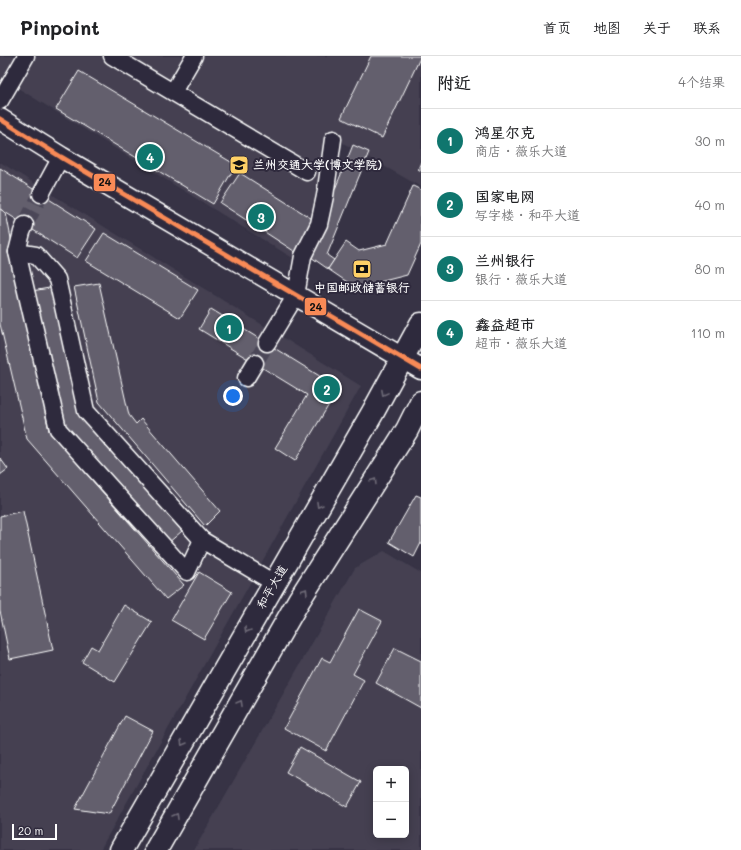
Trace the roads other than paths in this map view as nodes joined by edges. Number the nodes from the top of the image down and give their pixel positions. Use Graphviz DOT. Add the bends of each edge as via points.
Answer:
graph roads {
  1 [pos="26,56"];
  2 [pos="112,56"];
  3 [pos="194,56"];
  4 [pos="173,92"];
  5 [pos="0,101"];
  6 [pos="0,119"];
  7 [pos="332,139"];
  8 [pos="61,157"];
  9 [pos="307,172"];
  10 [pos="42,194"];
  11 [pos="25,225"];
  12 [pos="17,252"];
  13 [pos="296,295"];
  14 [pos="421,324"];
  15 [pos="266,343"];
  16 [pos="402,358"];
  17 [pos="255,363"];
  18 [pos="421,369"];
  19 [pos="246,378"];
  20 [pos="421,402"];
  21 [pos="202,540"];
  22 [pos="274,584"];
  23 [pos="121,850"];
  24 [pos="156,850"];
  1 -- 5 [label="street"];
  2 -- 4 [label="street"];
  3 -- 4 [label="street"];
  4 -- 9 [label="street"];
  6 -- 8 [label="main road"];
  7 -- 13 [label="street" via="319,224 303,256"];
  8 -- 10 [label="street"];
  8 -- 13 [label="main road"];
  11 -- 12 [label="street"];
  12 -- 21 [label="street" via="36,256 57,279 86,411"];
  12 -- 21 [label="street" via="58,430 187,572"];
  13 -- 15 [label="street"];
  13 -- 16 [label="main road"];
  14 -- 16 [label="highway, 和平大道"];
  16 -- 18 [label="main road"];
  16 -- 22 [label="highway, 和平大道, one-way"];
  17 -- 19 [label="street"];
  24 -- 20 [label="highway, one-way" via="299,600 407,430"];
  21 -- 22 [label="street"];
  22 -- 23 [label="highway, 和平大道, one-way"];
}
